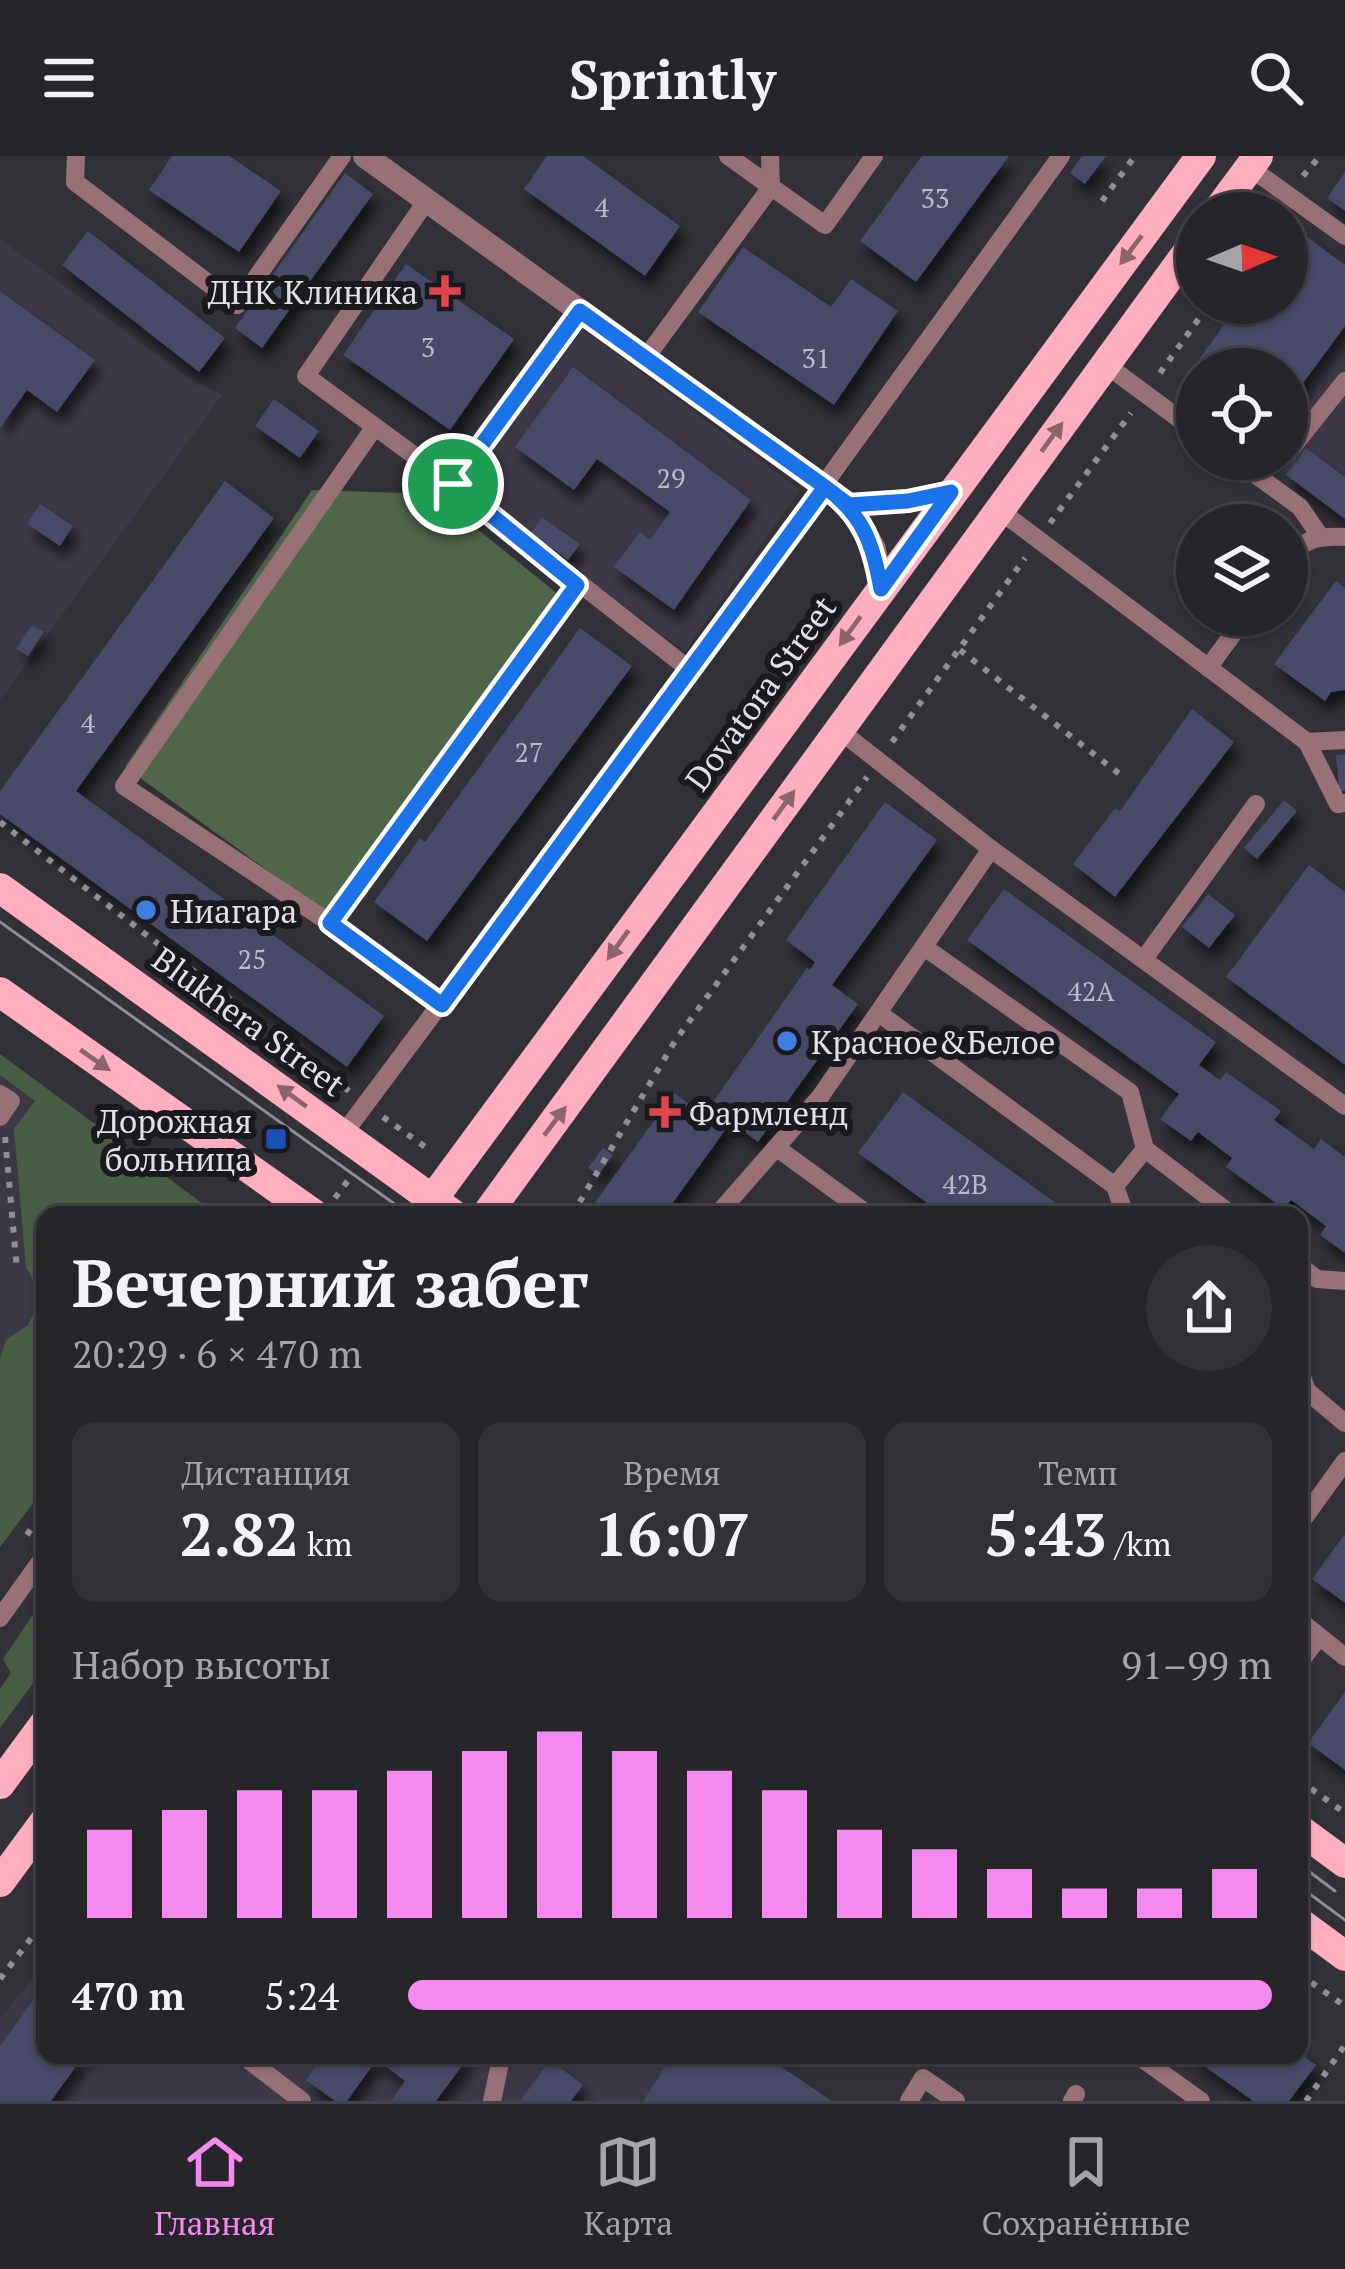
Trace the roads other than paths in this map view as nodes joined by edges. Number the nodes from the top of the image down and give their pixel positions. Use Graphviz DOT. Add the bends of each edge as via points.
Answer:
graph roads {
  1 [pos="76,156"];
  2 [pos="342,156"];
  3 [pos="365,156"];
  4 [pos="728,156"];
  5 [pos="770,156"];
  6 [pos="874,156"];
  7 [pos="1061,156"];
  8 [pos="1201,156"];
  9 [pos="1254,162"];
  10 [pos="771,187"];
  11 [pos="1232,192"];
  12 [pos="427,200"];
  13 [pos="1345,236"];
  14 [pos="1176,268"];
  15 [pos="580,311"];
  16 [pos="647,356"];
  17 [pos="1105,364"];
  18 [pos="1345,381"];
  19 [pos="1176,416"];
  20 [pos="1308,427"];
  21 [pos="374,428"];
  22 [pos="1263,480"];
  23 [pos="1266,482"];
  24 [pos="453,484"];
  25 [pos="825,487"];
  26 [pos="951,492"];
  27 [pos="849,505"];
  28 [pos="999,511"];
  29 [pos="1320,536"];
  30 [pos="1345,536"];
  31 [pos="1308,541"];
  32 [pos="577,585"];
  33 [pos="881,589"];
  34 [pos="1232,636"];
  35 [pos="1208,668"];
  36 [pos="690,670"];
  37 [pos="839,730"];
  38 [pos="1345,740"];
  39 [pos="1307,742"];
  40 [pos="1345,803"];
  41 [pos="1256,804"];
  42 [pos="991,849"];
  43 [pos="0,888"];
  44 [pos="330,923"];
  45 [pos="924,947"];
  46 [pos="1144,959"];
  47 [pos="0,992"];
  48 [pos="442,1005"];
  49 [pos="880,1014"];
  50 [pos="0,1094"];
  51 [pos="1345,1106"];
  52 [pos="0,1117"];
  53 [pos="344,1133"];
  54 [pos="777,1148"];
  55 [pos="1145,1149"];
  56 [pos="1115,1186"];
  57 [pos="302,1206"];
  58 [pos="431,1206"];
  59 [pos="438,1206"];
  60 [pos="493,1206"];
  61 [pos="725,1206"];
  62 [pos="857,1206"];
  63 [pos="1122,1206"];
  64 [pos="1220,1206"];
  65 [pos="1308,1272"];
  66 [pos="1345,1281"];
  67 [pos="1308,1400"];
  68 [pos="1345,1423"];
  69 [pos="1345,1461"];
  70 [pos="1308,1512"];
  71 [pos="36,1568"];
  72 [pos="0,1618"];
  73 [pos="1308,1628"];
  74 [pos="1318,1637"];
  75 [pos="1308,1651"];
  76 [pos="1345,1658"];
  77 [pos="36,1735"];
  78 [pos="0,1784"];
  79 [pos="36,1833"];
  80 [pos="1308,1835"];
  81 [pos="1345,1862"];
  82 [pos="0,1882"];
  83 [pos="1308,1929"];
  84 [pos="1345,1956"];
  85 [pos="254,2064"];
  86 [pos="500,2064"];
  87 [pos="1150,2064"];
  88 [pos="302,2101"];
  89 [pos="492,2101"];
  90 [pos="909,2101"];
  91 [pos="956,2101"];
  92 [pos="1201,2101"];
  1 -- 2 [label="lane" via="75,182 237,304"];
  3 -- 12 [label="street"];
  4 -- 10 [label="lane"];
  5 -- 10 [label="lane"];
  6 -- 10 [label="lane" via="825,225"];
  7 -- 25 [label="lane"];
  8 -- 26 [label="main road, Dovatora Street, one-way"];
  9 -- 11 [label="main road"];
  9 -- 13 [label="lane"];
  10 -- 16 [label="lane"];
  12 -- 15 [label="street"];
  12 -- 21 [label="lane" via="306,376"];
  14 -- 17 [label="main road"];
  15 -- 16 [label="street"];
  15 -- 24 [label="lane"];
  16 -- 25 [label="street"];
  17 -- 19 [label="lane"];
  28 -- 17 [label="main road, one-way"];
  18 -- 20 [label="lane"];
  21 -- 24 [label="lane"];
  21 -- 44 [label="lane" via="124,786"];
  22 -- 23 [label="lane"];
  23 -- 29 [label="lane" via="1300,507"];
  24 -- 32 [label="lane"];
  25 -- 27 [label="street"];
  25 -- 36 [label="lane"];
  26 -- 27 [label="street"];
  26 -- 33 [label="main road, Dovatora Street"];
  27 -- 33 [label="street" via="874,549"];
  28 -- 35 [label="lane"];
  28 -- 37 [label="main road"];
  29 -- 30 [label="lane"];
  29 -- 31 [label="lane"];
  32 -- 36 [label="lane"];
  32 -- 44 [label="lane"];
  33 -- 59 [label="main road, Dovatora Street, one-way" via="454,1168"];
  34 -- 35 [label="lane"];
  35 -- 39 [label="lane"];
  36 -- 48 [label="lane"];
  37 -- 42 [label="lane"];
  60 -- 37 [label="main road, one-way"];
  38 -- 39 [label="lane"];
  39 -- 40 [label="lane" via="1338,804"];
  41 -- 46 [label="lane"];
  42 -- 45 [label="lane"];
  42 -- 46 [label="lane"];
  53 -- 43 [label="main road, Blukhera Street, one-way"];
  44 -- 48 [label="lane"];
  45 -- 49 [label="lane"];
  45 -- 55 [label="lane" via="1130,1093"];
  46 -- 51 [label="lane"];
  47 -- 57 [label="main road, one-way"];
  48 -- 53 [label="lane"];
  49 -- 54 [label="lane"];
  49 -- 56 [label="lane"];
  50 -- 52 [label="lane" via="11,1101"];
  53 -- 58 [label="main road, Blukhera Street"];
  54 -- 61 [label="lane"];
  54 -- 62 [label="lane"];
  55 -- 56 [label="lane"];
  55 -- 64 [label="lane"];
  56 -- 63 [label="lane"];
  65 -- 66 [label="lane"];
  67 -- 68 [label="lane"];
  69 -- 70 [label="lane"];
  71 -- 72 [label="lane"];
  73 -- 74 [label="lane"];
  74 -- 75 [label="lane"];
  74 -- 76 [label="lane"];
  77 -- 78 [label="main road"];
  79 -- 82 [label="main road"];
  80 -- 81 [label="main road"];
  83 -- 84 [label="main road"];
  85 -- 88 [label="lane"];
  86 -- 89 [label="lane"];
  87 -- 92 [label="lane"];
  90 -- 91 [label="lane" via="923,2078"];
}
